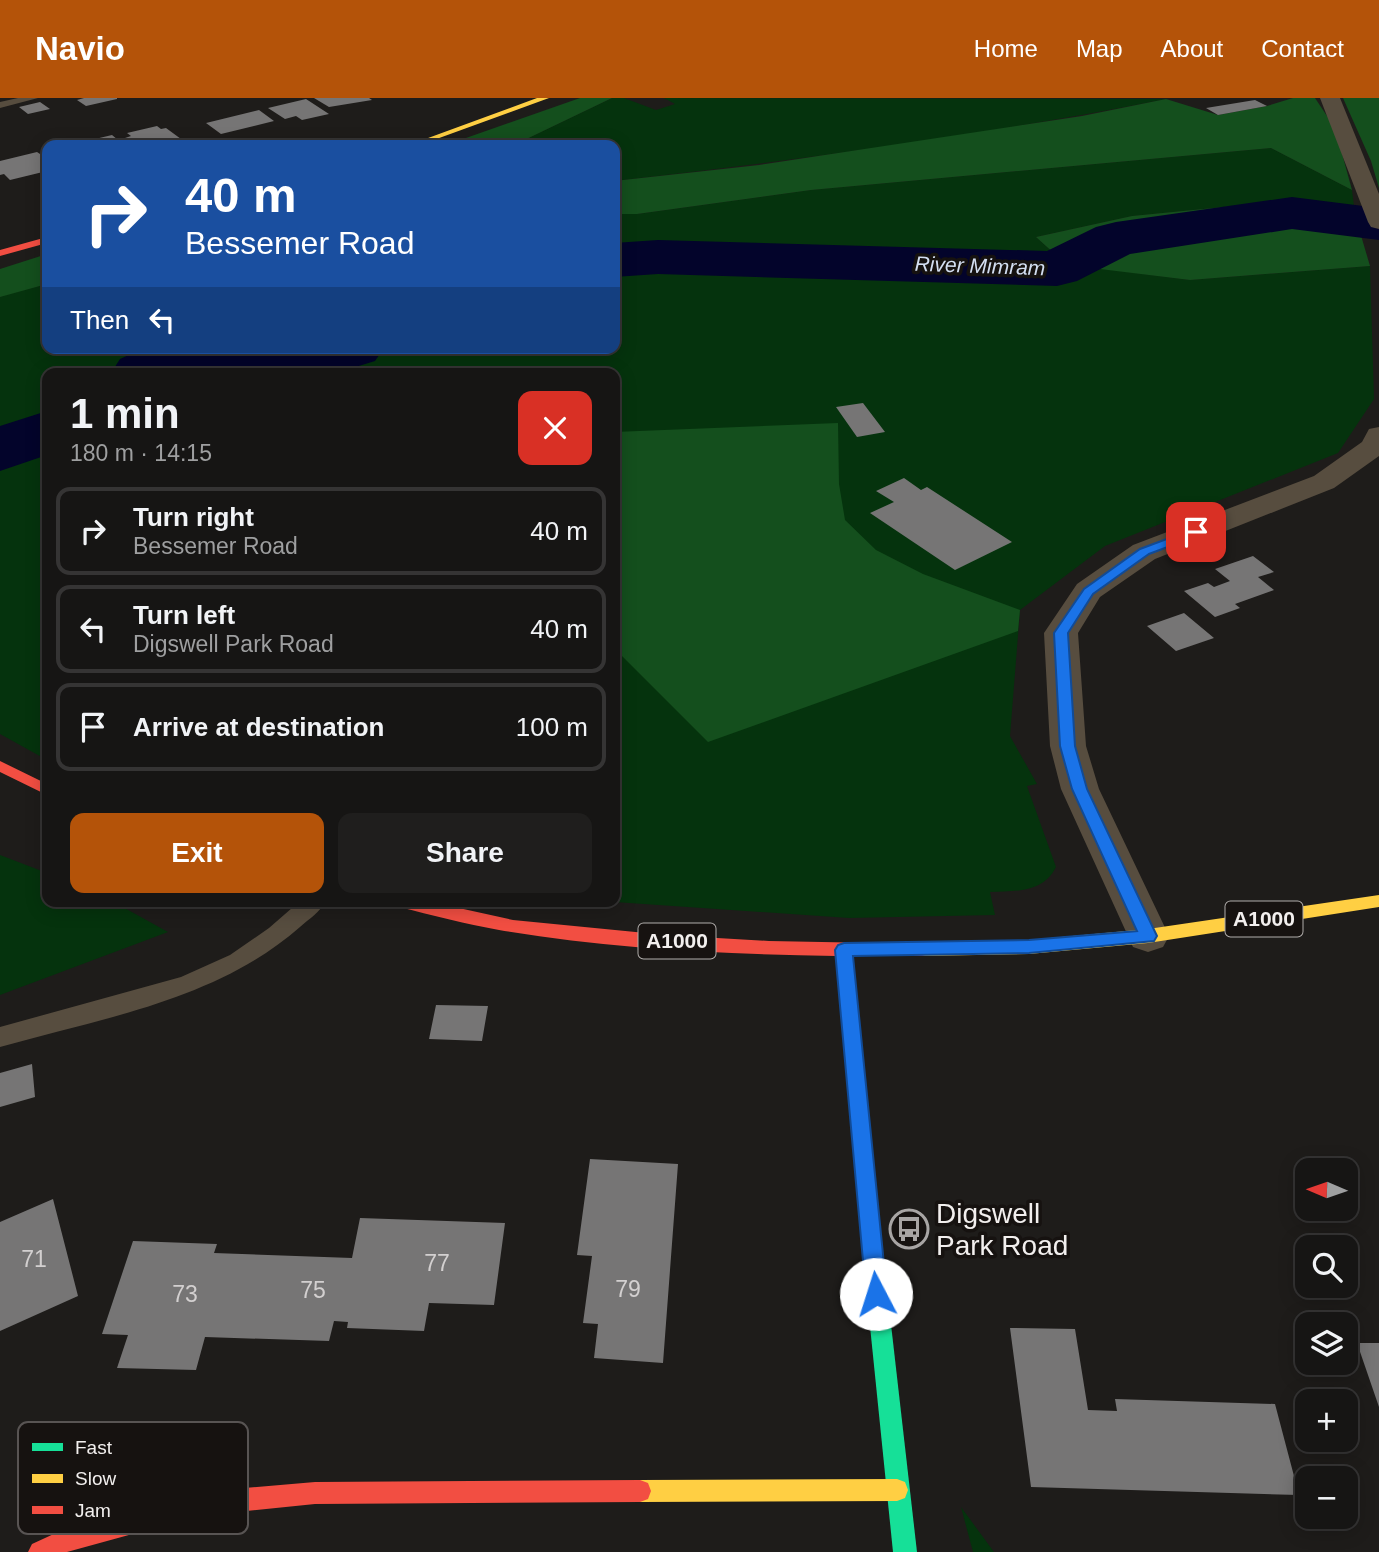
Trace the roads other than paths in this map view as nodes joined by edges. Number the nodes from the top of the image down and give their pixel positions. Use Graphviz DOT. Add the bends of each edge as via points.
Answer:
graph roads {
  1 [pos="33,98"];
  2 [pos="545,98"];
  3 [pos="1330,98"];
  4 [pos="0,106"];
  5 [pos="427,140"];
  6 [pos="1376,212"];
  7 [pos="42,241"];
  8 [pos="0,253"];
  9 [pos="1379,435"];
  10 [pos="0,766"];
  11 [pos="42,787"];
  12 [pos="1379,901"];
  13 [pos="308,907"];
  14 [pos="426,907"];
  15 [pos="1148,936"];
  16 [pos="844,950"];
  17 [pos="0,1037"];
  18 [pos="897,1490"];
  19 [pos="248,1499"];
  20 [pos="87,1534"];
  21 [pos="40,1552"];
  22 [pos="905,1552"];
  1 -- 4 [label="lane"];
  2 -- 5 [label="street"];
  3 -- 6 [label="street"];
  7 -- 8 [label="street"];
  9 -- 15 [label="street" via="1375,446 1324,482 1144,552 1088,592 1061,633 1068,746 1080,789"];
  10 -- 11 [label="street"];
  12 -- 15 [label="street, A1000"];
  13 -- 17 [label="lane" via="238,961 187,985"];
  14 -- 16 [label="street, A1000" via="511,926"];
  15 -- 16 [label="street, A1000" via="1029,947"];
  16 -- 18 [label="street"];
  18 -- 19 [label="street" via="315,1493"];
  18 -- 22 [label="street"];
  20 -- 21 [label="street"];
}
